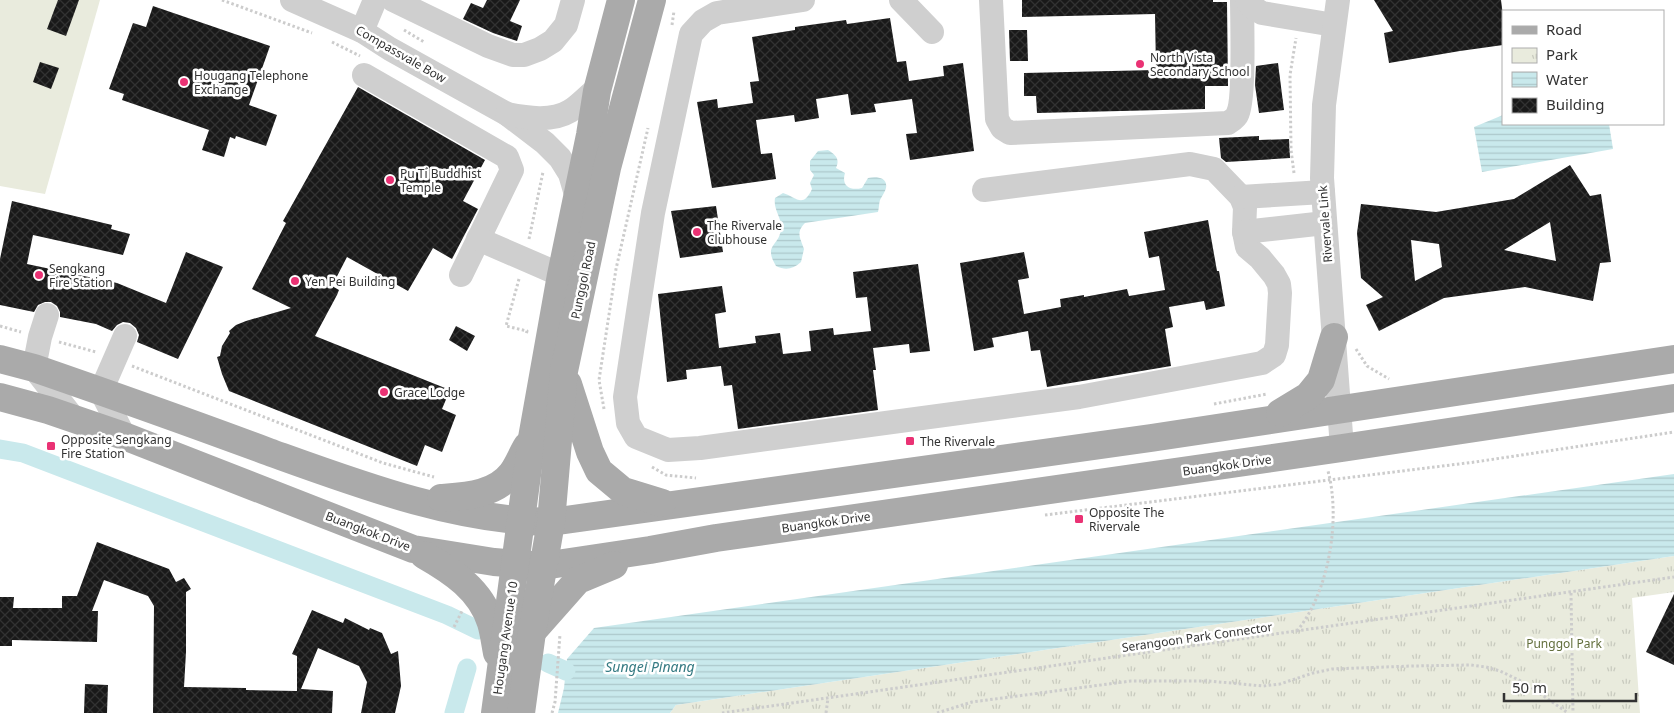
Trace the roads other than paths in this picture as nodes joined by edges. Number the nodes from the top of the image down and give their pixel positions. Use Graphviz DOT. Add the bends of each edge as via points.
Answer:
graph roads {
  1 [pos="292,0"];
  2 [pos="375,0"];
  3 [pos="393,0"];
  4 [pos="573,0"];
  5 [pos="620,0"];
  6 [pos="803,0"];
  7 [pos="901,0"];
  8 [pos="992,0"];
  9 [pos="1242,0"];
  10 [pos="1247,0"];
  11 [pos="1338,0"];
  12 [pos="663,4"];
  13 [pos="340,9"];
  14 [pos="1334,25"];
  15 [pos="362,31"];
  16 [pos="932,32"];
  17 [pos="390,49"];
  18 [pos="598,88"];
  19 [pos="507,114"];
  20 [pos="984,190"];
  21 [pos="1323,192"];
  22 [pos="1241,197"];
  23 [pos="577,198"];
  24 [pos="1325,223"];
  25 [pos="1244,232"];
  26 [pos="478,239"];
  27 [pos="461,275"];
  28 [pos="561,275"];
  29 [pos="47,315"];
  30 [pos="125,336"];
  31 [pos="1345,340"];
  32 [pos="0,359"];
  33 [pos="1674,359"];
  34 [pos="34,368"];
  35 [pos="564,371"];
  36 [pos="101,391"];
  37 [pos="0,397"];
  38 [pos="1674,398"];
  39 [pos="1339,409"];
  40 [pos="74,418"];
  41 [pos="1267,419"];
  42 [pos="124,436"];
  43 [pos="532,438"];
  44 [pos="1334,459"];
  45 [pos="399,496"];
  46 [pos="670,506"];
  47 [pos="522,521"];
  48 [pos="551,522"];
  49 [pos="413,549"];
  50 [pos="650,550"];
  51 [pos="516,564"];
  52 [pos="543,566"];
  53 [pos="532,632"];
  54 [pos="500,670"];
  55 [pos="495,713"];
  56 [pos="520,713"];
  1 -- 13 [label="street, Compassvale Bow"];
  2 -- 15 [label="street"];
  3 -- 4 [label="street" via="488,46 524,54 540,49 561,32"];
  5 -- 18 [label="main road, Punggol Road"];
  6 -- 25 [label="street" via="718,13 703,20 691,34 653,213 625,397 628,423 636,437 668,450 700,448 1079,397 1262,362 1274,355 1277,345 1279,284 1260,258 1247,247"];
  7 -- 16 [label="street"];
  8 -- 9 [label="street" via="997,119 1010,133 1228,122 1237,116 1240,105"];
  10 -- 14 [label="street" via="1262,13"];
  11 -- 14 [label="street, Rivervale Link"];
  12 -- 35 [label="main road, Punggol Road" via="607,168"];
  13 -- 15 [label="street, Compassvale Bow"];
  14 -- 21 [label="street, Rivervale Link" via="1324,105"];
  15 -- 17 [label="street, Compassvale Bow"];
  17 -- 19 [label="street, Compassvale Bow"];
  17 -- 26 [label="street" via="369,78 506,157 512,170"];
  18 -- 19 [label="street, Compassvale Bow" via="570,111 557,116 528,118"];
  18 -- 23 [label="main road, Punggol Road"];
  19 -- 23 [label="street, Compassvale Bow" via="560,158 570,174"];
  20 -- 22 [label="street" via="1190,164 1214,169"];
  21 -- 22 [label="street"];
  21 -- 24 [label="street, Rivervale Link"];
  22 -- 25 [label="street" via="1245,207"];
  23 -- 28 [label="main road, Punggol Road"];
  24 -- 25 [label="street"];
  24 -- 31 [label="street, Rivervale Link"];
  26 -- 27 [label="street"];
  26 -- 28 [label="street"];
  28 -- 43 [label="main road, Punggol Road"];
  29 -- 34 [label="street"];
  30 -- 36 [label="street"];
  31 -- 39 [label="street, Rivervale Link"];
  31 -- 41 [label="main road" via="1311,393"];
  32 -- 34 [label="main road"];
  33 -- 39 [label="main road"];
  34 -- 36 [label="main road"];
  34 -- 40 [label="street"];
  35 -- 46 [label="main road" via="599,471 623,491"];
  35 -- 48 [label="main road, Punggol Road"];
  36 -- 42 [label="street"];
  36 -- 45 [label="main road"];
  37 -- 40 [label="main road, Buangkok Drive"];
  38 -- 44 [label="main road, Buangkok Drive"];
  39 -- 41 [label="main road"];
  39 -- 44 [label="street, Rivervale Link"];
  40 -- 42 [label="main road, Buangkok Drive"];
  41 -- 46 [label="main road"];
  42 -- 49 [label="main road, Buangkok Drive"];
  43 -- 45 [label="main road" via="512,474 496,486 474,495 438,498"];
  43 -- 47 [label="main road, Punggol Road"];
  44 -- 50 [label="main road, Buangkok Drive" via="716,538"];
  45 -- 47 [label="main road"];
  46 -- 48 [label="main road"];
  47 -- 48 [label="main road"];
  47 -- 51 [label="main road, Punggol Road"];
  48 -- 52 [label="main road, Punggol Road"];
  49 -- 51 [label="main road, Buangkok Drive"];
  49 -- 54 [label="main road" via="449,570 478,596 491,622"];
  50 -- 52 [label="main road, Buangkok Drive"];
  50 -- 53 [label="main road" via="578,580"];
  51 -- 52 [label="main road, Buangkok Drive"];
  51 -- 54 [label="main road, Hougang Avenue 10"];
  52 -- 53 [label="main road, Hougang Avenue 10"];
  53 -- 56 [label="main road, Hougang Avenue 10"];
  54 -- 55 [label="main road, Hougang Avenue 10"];
}
